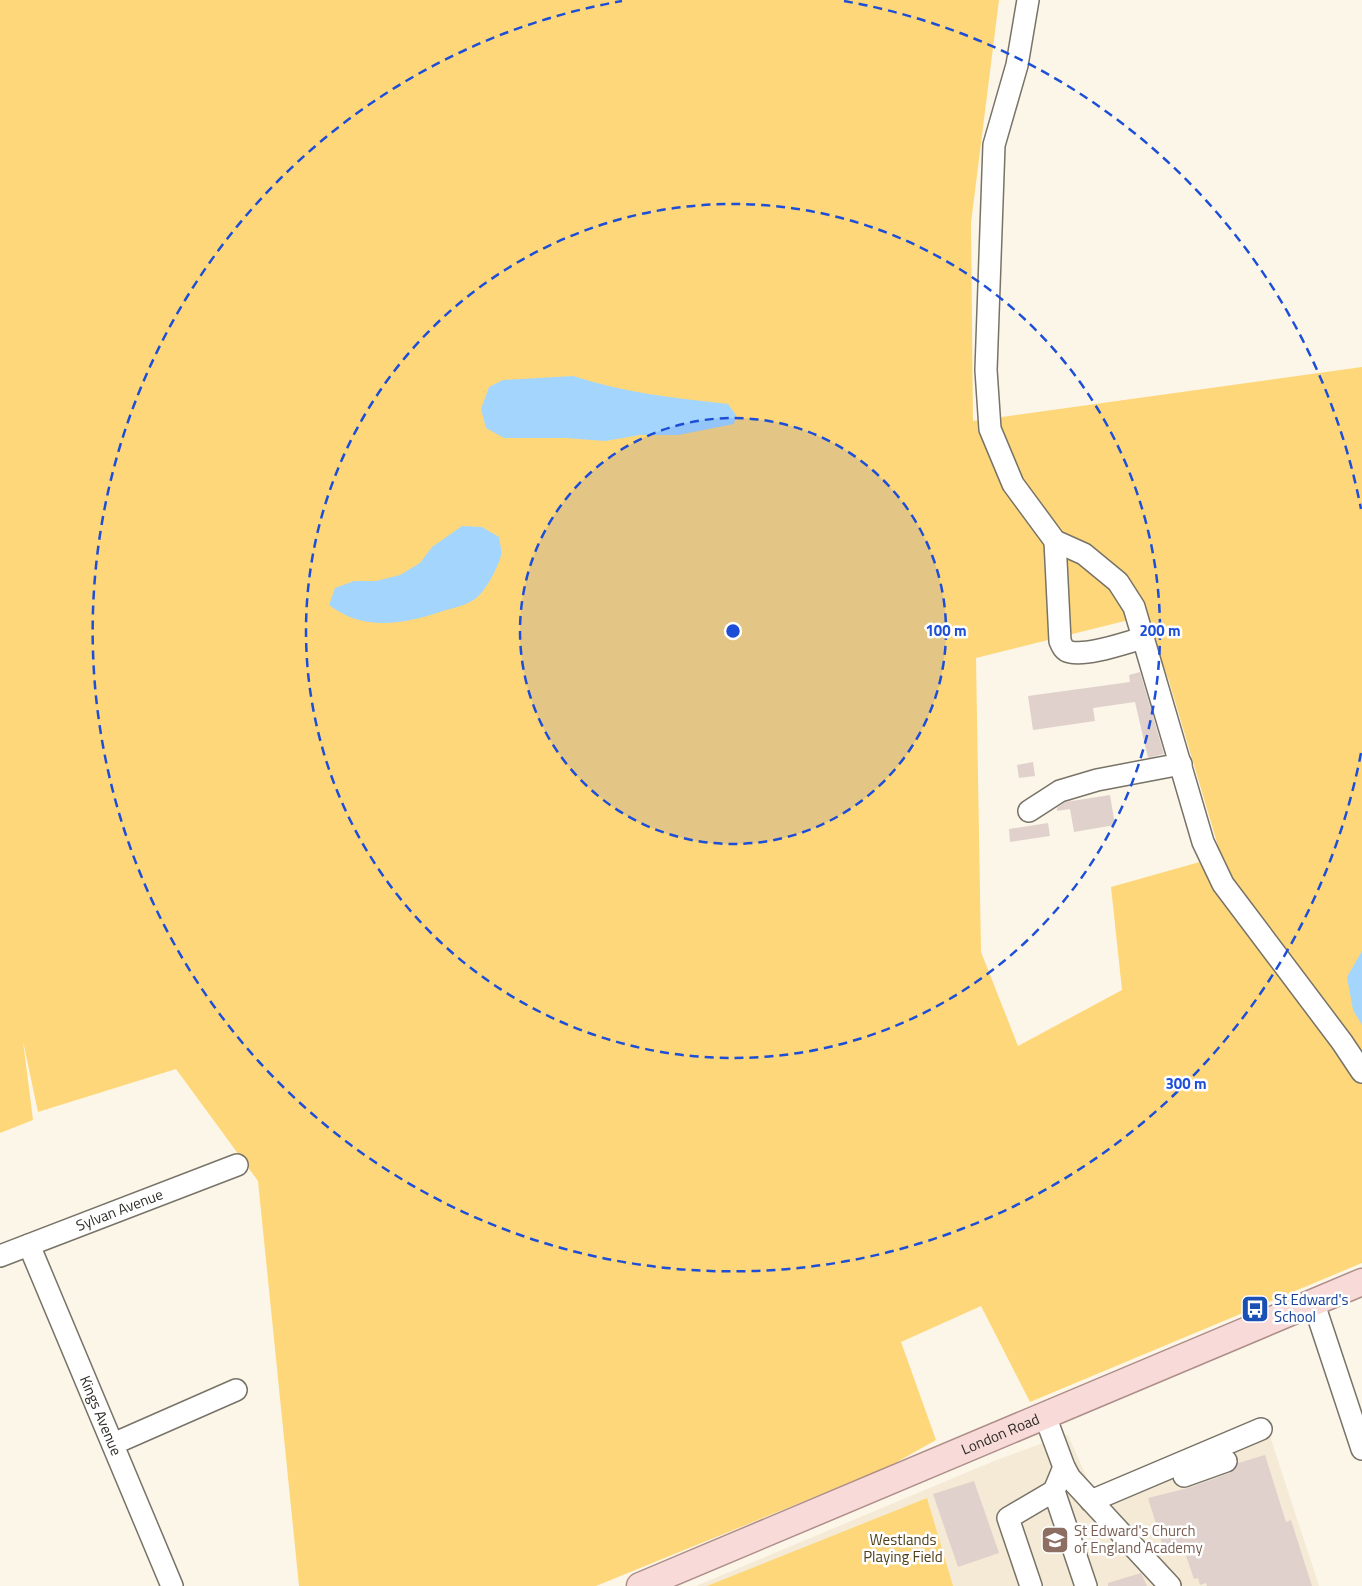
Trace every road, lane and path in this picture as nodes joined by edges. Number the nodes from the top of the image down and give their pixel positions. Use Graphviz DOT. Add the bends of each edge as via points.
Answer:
graph roads {
  1 [pos="1028,0"];
  2 [pos="1055,541"];
  3 [pos="1143,638"];
  4 [pos="1181,764"];
  5 [pos="1029,811"];
  6 [pos="1362,1072"];
  7 [pos="237,1164"];
  8 [pos="29,1245"];
  9 [pos="0,1256"];
  10 [pos="1362,1282"];
  11 [pos="1313,1301"];
  12 [pos="236,1390"];
  13 [pos="1045,1416"];
  14 [pos="1261,1429"];
  15 [pos="113,1444"];
  16 [pos="1362,1449"];
  17 [pos="1226,1461"];
  18 [pos="1064,1467"];
  19 [pos="1054,1491"];
  20 [pos="1094,1504"];
  21 [pos="172,1586"];
  22 [pos="640,1586"];
  23 [pos="1030,1586"];
  24 [pos="1086,1586"];
  25 [pos="1170,1586"];
  1 -- 2 [label="street" via="1017,65 994,144 986,370 990,430 1013,484"];
  2 -- 3 [label="street" via="1084,554 1118,582 1134,607"];
  2 -- 3 [label="street" via="1063,648 1070,652 1090,651"];
  3 -- 4 [label="street"];
  4 -- 5 [label="street" via="1097,780 1060,791"];
  4 -- 6 [label="street" via="1203,842 1223,884"];
  7 -- 8 [label="street, Sylvan Avenue"];
  8 -- 9 [label="street, Sylvan Avenue"];
  8 -- 15 [label="street, Kings Avenue"];
  10 -- 11 [label="main road, London Road"];
  11 -- 13 [label="main road, London Road"];
  11 -- 16 [label="street"];
  12 -- 15 [label="street"];
  13 -- 18 [label="street"];
  13 -- 22 [label="main road, London Road"];
  14 -- 20 [label="street"];
  15 -- 21 [label="street, Kings Avenue"];
  17 -- 20 [label="street"];
  18 -- 19 [label="street"];
  18 -- 20 [label="street"];
  19 -- 23 [label="street" via="1008,1518"];
  19 -- 24 [label="street"];
  20 -- 25 [label="street"];
}
